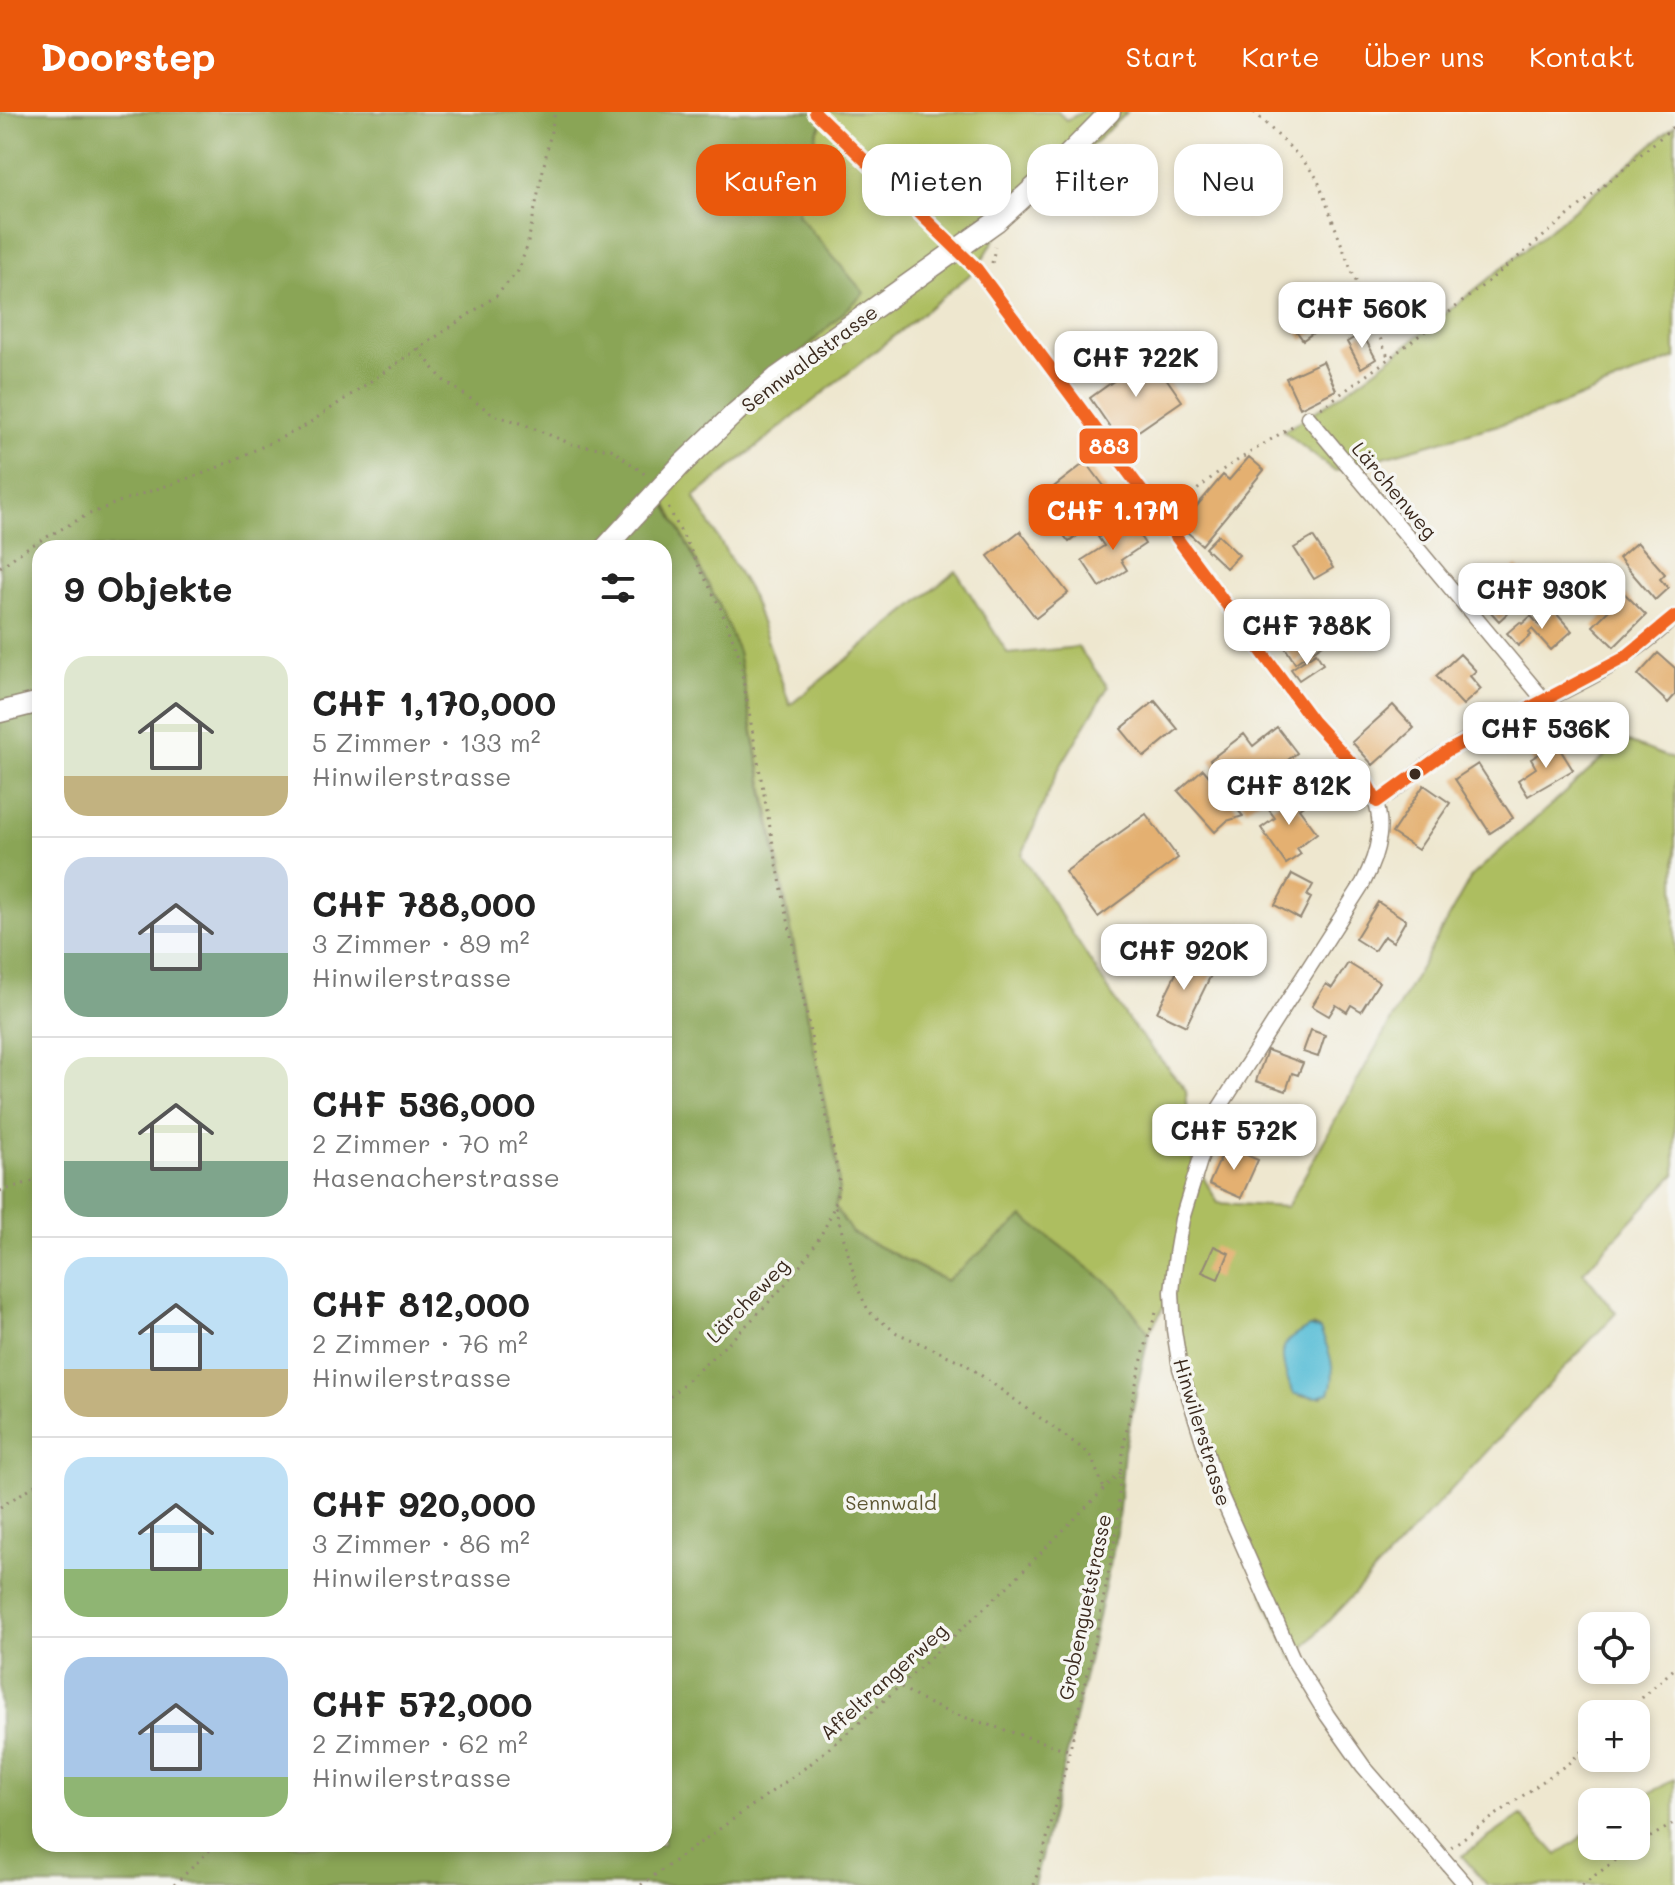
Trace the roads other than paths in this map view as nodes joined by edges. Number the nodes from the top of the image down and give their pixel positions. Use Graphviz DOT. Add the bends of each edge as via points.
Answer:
graph roads {
  1 [pos="815,112"];
  2 [pos="1110,112"];
  3 [pos="959,250"];
  4 [pos="1308,417"];
  5 [pos="612,540"];
  6 [pos="1675,616"];
  7 [pos="1670,633"];
  8 [pos="1544,700"];
  9 [pos="32,704"];
  10 [pos="0,712"];
  11 [pos="1377,802"];
  12 [pos="1466,1885"];
  1 -- 3 [label="street, Hinwilerstrasse"];
  2 -- 3 [label="street" via="1024,197"];
  3 -- 5 [label="street, Sennwaldstrasse" via="776,378 658,488"];
  3 -- 11 [label="street, Hinwilerstrasse" via="1313,721 1362,774"];
  4 -- 8 [label="street, Lärchenweg"];
  6 -- 7 [label="street"];
  7 -- 8 [label="street"];
  8 -- 11 [label="street" via="1447,750"];
  9 -- 10 [label="street"];
  11 -- 12 [label="street, Hinwilerstrasse" via="1380,837 1363,883 1213,1118 1182,1219 1172,1292 1174,1330 1180,1368 1218,1489 1293,1659 1363,1766"];
}
